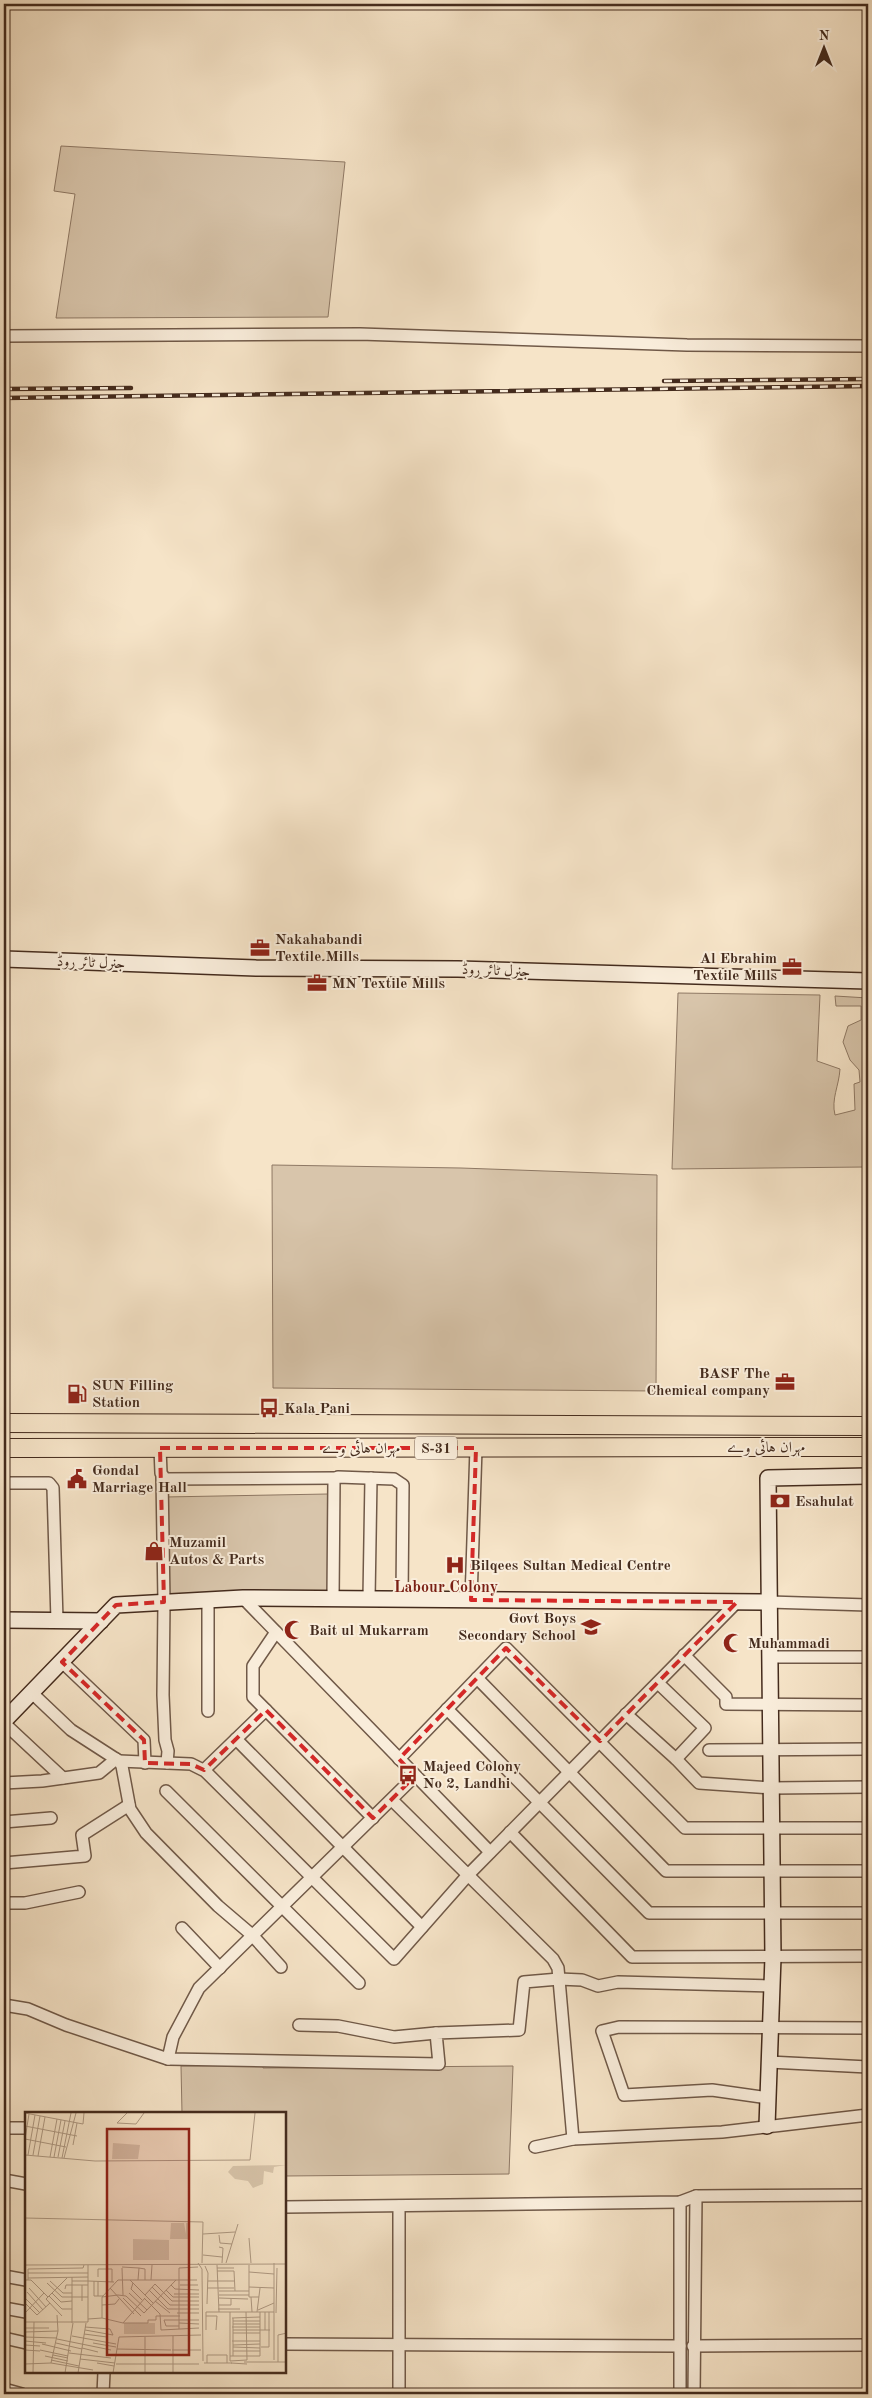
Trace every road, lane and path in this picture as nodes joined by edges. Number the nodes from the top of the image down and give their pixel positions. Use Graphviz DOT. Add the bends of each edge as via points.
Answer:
graph roads {
  1 [pos="4,336"];
  2 [pos="868,346"];
  3 [pos="4,959"];
  4 [pos="868,981"];
  5 [pos="4,1423"];
  6 [pos="29,1423"];
  7 [pos="868,1426"];
  8 [pos="868,1447"];
  9 [pos="4,1448"];
  10 [pos="29,1448"];
  11 [pos="160,1448"];
  12 [pos="476,1448"];
  13 [pos="868,1476"];
  14 [pos="162,1477"];
  15 [pos="336,1478"];
  16 [pos="371,1478"];
  17 [pos="4,1483"];
  18 [pos="243,1598"];
  19 [pos="333,1599"];
  20 [pos="369,1599"];
  21 [pos="402,1599"];
  22 [pos="208,1600"];
  23 [pos="471,1600"];
  24 [pos="164,1602"];
  25 [pos="737,1602"];
  26 [pos="769,1602"];
  27 [pos="868,1604"];
  28 [pos="4,1620"];
  29 [pos="57,1620"];
  30 [pos="101,1621"];
  31 [pos="276,1632"];
  32 [pos="684,1655"];
  33 [pos="771,1657"];
  34 [pos="868,1657"];
  35 [pos="62,1662"];
  36 [pos="477,1678"];
  37 [pos="658,1683"];
  38 [pos="32,1692"];
  39 [pos="772,1703"];
  40 [pos="868,1705"];
  41 [pos="447,1709"];
  42 [pos="208,1710"];
  43 [pos="266,1710"];
  44 [pos="626,1714"];
  45 [pos="4,1722"];
  46 [pos="236,1739"];
  47 [pos="600,1741"];
  48 [pos="772,1749"];
  49 [pos="868,1749"];
  50 [pos="709,1750"];
  51 [pos="399,1759"];
  52 [pos="676,1759"];
  53 [pos="118,1760"];
  54 [pos="145,1763"];
  55 [pos="167,1763"];
  56 [pos="204,1770"];
  57 [pos="569,1772"];
  58 [pos="415,1776"];
  59 [pos="63,1778"];
  60 [pos="4,1782"];
  61 [pos="868,1787"];
  62 [pos="772,1788"];
  63 [pos="166,1791"];
  64 [pos="392,1800"];
  65 [pos="539,1802"];
  66 [pos="129,1805"];
  67 [pos="51,1818"];
  68 [pos="373,1818"];
  69 [pos="4,1822"];
  70 [pos="772,1828"];
  71 [pos="868,1828"];
  72 [pos="510,1832"];
  73 [pos="343,1848"];
  74 [pos="490,1852"];
  75 [pos="4,1863"];
  76 [pos="772,1871"];
  77 [pos="868,1872"];
  78 [pos="468,1875"];
  79 [pos="312,1877"];
  80 [pos="79,1892"];
  81 [pos="4,1903"];
  82 [pos="282,1907"];
  83 [pos="772,1913"];
  84 [pos="868,1914"];
  85 [pos="422,1927"];
  86 [pos="182,1928"];
  87 [pos="252,1936"];
  88 [pos="868,1956"];
  89 [pos="773,1958"];
  90 [pos="281,1967"];
  91 [pos="220,1968"];
  92 [pos="559,1979"];
  93 [pos="359,1983"];
  94 [pos="772,1986"];
  95 [pos="4,2005"];
  96 [pos="299,2025"];
  97 [pos="771,2027"];
  98 [pos="868,2028"];
  99 [pos="436,2033"];
  100 [pos="168,2059"];
  101 [pos="769,2062"];
  102 [pos="868,2068"];
  103 [pos="768,2098"];
  104 [pos="868,2115"];
  105 [pos="767,2126"];
  106 [pos="4,2128"];
  107 [pos="25,2128"];
  108 [pos="573,2139"];
  109 [pos="535,2147"];
  110 [pos="4,2180"];
  111 [pos="25,2184"];
  112 [pos="868,2195"];
  113 [pos="696,2196"];
  114 [pos="680,2202"];
  115 [pos="286,2206"];
  116 [pos="399,2206"];
  117 [pos="4,2276"];
  118 [pos="25,2280"];
  119 [pos="4,2308"];
  120 [pos="25,2312"];
  121 [pos="4,2338"];
  122 [pos="25,2343"];
  123 [pos="286,2344"];
  124 [pos="399,2344"];
  125 [pos="680,2346"];
  126 [pos="693,2346"];
  127 [pos="868,2346"];
  128 [pos="104,2373"];
  129 [pos="4,2389"];
  130 [pos="22,2394"];
  131 [pos="103,2394"];
  132 [pos="400,2394"];
  133 [pos="680,2394"];
  134 [pos="694,2394"];
  1 -- 2 [label="street" via="360,334 687,345"];
  3 -- 4 [label="street, جنرل ٹائر روڈ" via="256,968 458,969"];
  5 -- 6 [label="main road, مہران ہائی وے / S-31"];
  6 -- 7 [label="main road, مہران ہائی وے / S-31"];
  6 -- 10 [label="main road"];
  8 -- 12 [label="main road, مہران ہائی وے / S-31"];
  9 -- 10 [label="main road, مہران ہائی وے / S-31"];
  10 -- 11 [label="main road, مہران ہائی وے / S-31"];
  11 -- 12 [label="main road, مہران ہائی وے / S-31"];
  11 -- 14 [label="street"];
  12 -- 23 [label="street"];
  13 -- 26 [label="street" via="768,1478"];
  14 -- 15 [label="street"];
  14 -- 24 [label="street"];
  15 -- 16 [label="street"];
  15 -- 19 [label="street"];
  16 -- 20 [label="street"];
  16 -- 21 [label="street" via="394,1479 402,1485"];
  17 -- 29 [label="street" via="49,1483 53,1488"];
  18 -- 19 [label="street"];
  18 -- 22 [label="street"];
  18 -- 31 [label="street"];
  19 -- 20 [label="street"];
  20 -- 21 [label="street"];
  21 -- 23 [label="street"];
  22 -- 24 [label="street"];
  22 -- 42 [label="street"];
  23 -- 25 [label="street"];
  24 -- 30 [label="street" via="116,1605"];
  24 -- 55 [label="street" via="163,1704"];
  25 -- 26 [label="street"];
  25 -- 32 [label="street"];
  26 -- 27 [label="street"];
  26 -- 33 [label="street"];
  28 -- 29 [label="street"];
  29 -- 30 [label="street"];
  30 -- 35 [label="street"];
  31 -- 43 [label="street" via="253,1666 253,1697"];
  31 -- 51 [label="street"];
  32 -- 37 [label="street"];
  32 -- 39 [label="street" via="726,1697 726,1704"];
  33 -- 34 [label="street"];
  33 -- 39 [label="street"];
  35 -- 38 [label="street"];
  35 -- 54 [label="street" via="144,1740"];
  36 -- 41 [label="street"];
  36 -- 47 [label="street" via="506,1648"];
  36 -- 57 [label="street"];
  37 -- 44 [label="street"];
  37 -- 52 [label="street" via="705,1728"];
  38 -- 45 [label="street"];
  38 -- 53 [label="street" via="71,1730"];
  39 -- 40 [label="street"];
  39 -- 48 [label="street"];
  41 -- 51 [label="street"];
  41 -- 65 [label="street"];
  43 -- 46 [label="street"];
  43 -- 68 [label="street"];
  44 -- 47 [label="street"];
  44 -- 52 [label="street"];
  45 -- 59 [label="street"];
  46 -- 56 [label="street"];
  46 -- 73 [label="street"];
  47 -- 57 [label="street"];
  47 -- 70 [label="street" via="685,1828"];
  48 -- 49 [label="street"];
  48 -- 50 [label="street"];
  48 -- 62 [label="street"];
  51 -- 58 [label="street"];
  52 -- 62 [label="street" via="699,1783"];
  53 -- 54 [label="street"];
  53 -- 59 [label="street" via="99,1773"];
  53 -- 66 [label="street"];
  54 -- 55 [label="street"];
  55 -- 56 [label="street" via="191,1764"];
  56 -- 79 [label="street"];
  57 -- 65 [label="street"];
  57 -- 76 [label="street" via="666,1871"];
  58 -- 64 [label="street"];
  58 -- 74 [label="street"];
  59 -- 60 [label="street"];
  61 -- 62 [label="street"];
  62 -- 70 [label="street"];
  63 -- 82 [label="street"];
  64 -- 68 [label="street"];
  64 -- 78 [label="street"];
  65 -- 72 [label="street"];
  65 -- 83 [label="street" via="649,1913"];
  66 -- 75 [label="street" via="82,1835 85,1856"];
  66 -- 87 [label="street" via="146,1833"];
  67 -- 69 [label="street"];
  68 -- 73 [label="street"];
  70 -- 71 [label="street"];
  70 -- 76 [label="street"];
  72 -- 74 [label="street"];
  72 -- 89 [label="street" via="632,1957"];
  73 -- 79 [label="street"];
  73 -- 85 [label="street"];
  74 -- 78 [label="street"];
  76 -- 77 [label="street"];
  76 -- 83 [label="street"];
  78 -- 85 [label="street"];
  78 -- 92 [label="street" via="553,1959"];
  79 -- 82 [label="street"];
  79 -- 85 [label="street" via="394,1959"];
  80 -- 81 [label="street" via="25,1903"];
  82 -- 87 [label="street"];
  82 -- 93 [label="street"];
  83 -- 84 [label="street"];
  83 -- 89 [label="street"];
  86 -- 91 [label="street"];
  87 -- 90 [label="street"];
  87 -- 91 [label="street"];
  88 -- 89 [label="street"];
  89 -- 94 [label="street"];
  91 -- 100 [label="street" via="200,1988 173,2037"];
  92 -- 94 [label="street" via="582,1980 598,1986 618,1982"];
  92 -- 99 [label="street" via="524,1982 519,2030"];
  92 -- 108 [label="street"];
  94 -- 97 [label="street"];
  95 -- 100 [label="street" via="28,2009"];
  96 -- 99 [label="street" via="338,2026 394,2037"];
  97 -- 98 [label="street"];
  97 -- 101 [label="street"];
  97 -- 103 [label="street" via="619,2027 602,2031 624,2095 712,2090"];
  99 -- 100 [label="street" via="439,2064"];
  101 -- 102 [label="street"];
  101 -- 103 [label="street"];
  103 -- 105 [label="street"];
  104 -- 105 [label="street"];
  105 -- 108 [label="street" via="722,2132"];
  106 -- 107 [label="street"];
  108 -- 109 [label="street"];
  110 -- 111 [label="street"];
  112 -- 113 [label="street"];
  113 -- 114 [label="street"];
  113 -- 126 [label="street"];
  114 -- 116 [label="street"];
  114 -- 125 [label="street"];
  115 -- 116 [label="street"];
  116 -- 124 [label="street"];
  117 -- 118 [label="street"];
  119 -- 120 [label="street"];
  121 -- 122 [label="street"];
  123 -- 124 [label="street"];
  124 -- 125 [label="street"];
  124 -- 132 [label="street"];
  125 -- 133 [label="street"];
  126 -- 127 [label="street"];
  126 -- 134 [label="street"];
  128 -- 131 [label="street"];
  129 -- 130 [label="street"];
}
